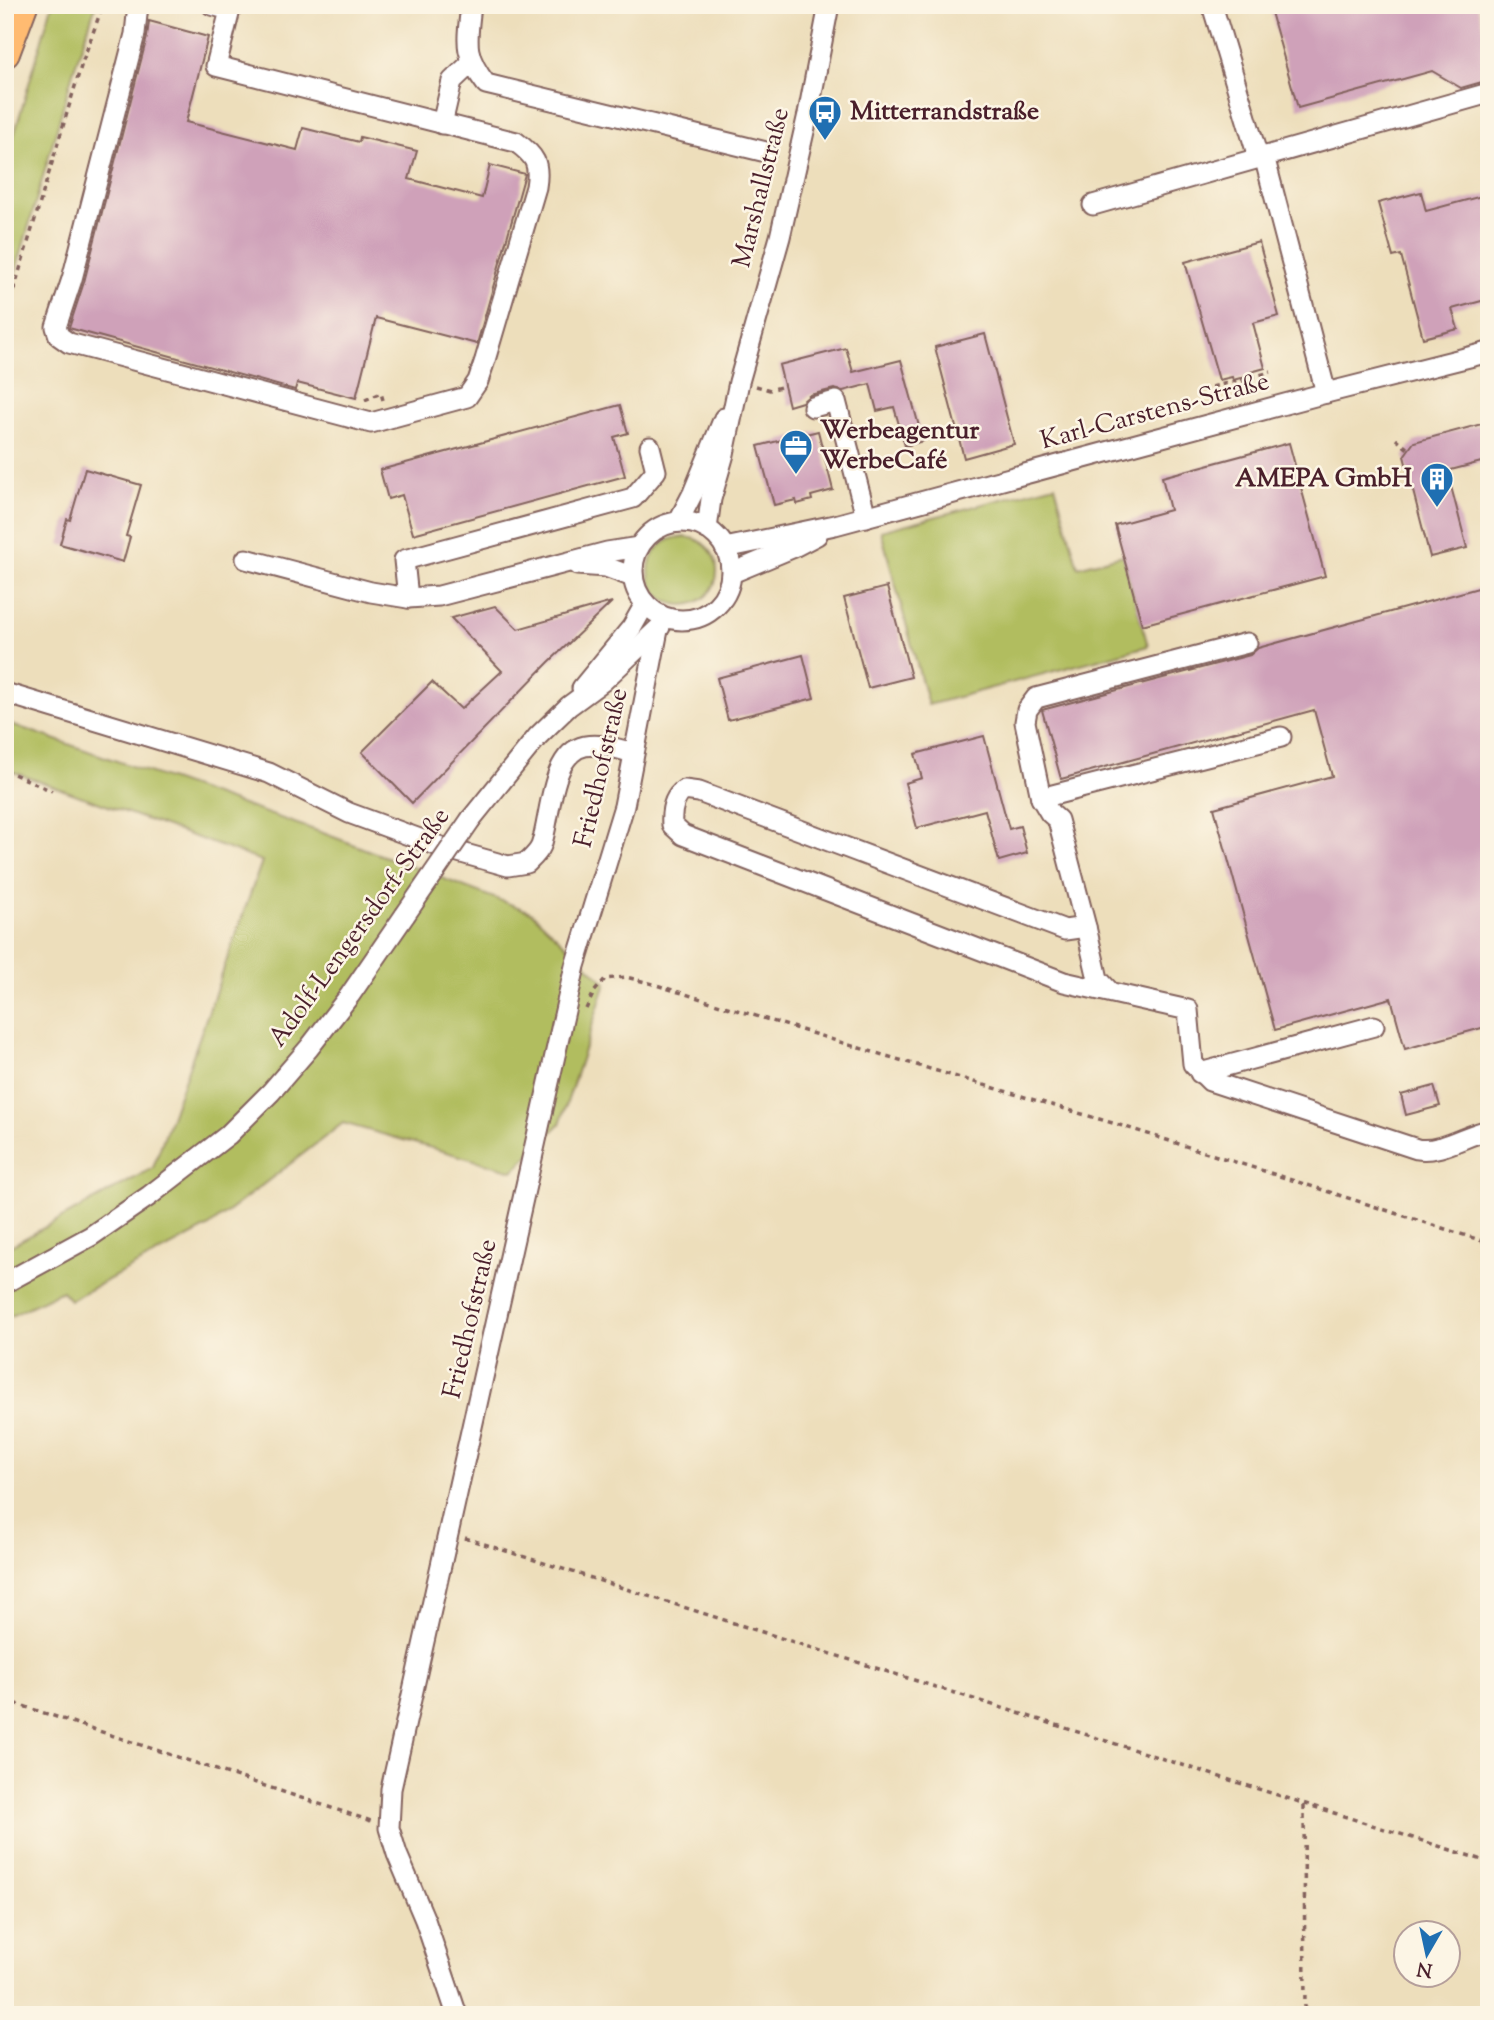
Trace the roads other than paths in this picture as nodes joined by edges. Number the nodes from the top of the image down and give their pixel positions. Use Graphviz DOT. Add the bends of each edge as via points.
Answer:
graph roads {
  1 [pos="11,5"];
  2 [pos="23,5"];
  3 [pos="138,5"];
  4 [pos="212,5"];
  5 [pos="471,5"];
  6 [pos="829,5"];
  7 [pos="1212,5"];
  8 [pos="5,27"];
  9 [pos="5,53"];
  10 [pos="471,63"];
  11 [pos="1489,93"];
  12 [pos="442,124"];
  13 [pos="766,152"];
  14 [pos="1261,157"];
  15 [pos="1093,205"];
  16 [pos="1489,352"];
  17 [pos="740,382"];
  18 [pos="1325,393"];
  19 [pos="813,407"];
  20 [pos="649,447"];
  21 [pos="866,517"];
  22 [pos="678,523"];
  23 [pos="835,525"];
  24 [pos="707,529"];
  25 [pos="639,547"];
  26 [pos="725,548"];
  27 [pos="246,559"];
  28 [pos="558,564"];
  29 [pos="732,573"];
  30 [pos="634,577"];
  31 [pos="408,598"];
  32 [pos="645,604"];
  33 [pos="663,624"];
  34 [pos="1247,643"];
  35 [pos="5,693"];
  36 [pos="569,706"];
  37 [pos="1282,737"];
  38 [pos="634,753"];
  39 [pos="1041,798"];
  40 [pos="1086,927"];
  41 [pos="1110,992"];
  42 [pos="1374,1026"];
  43 [pos="1200,1073"];
  44 [pos="1489,1130"];
  45 [pos="5,1283"];
  46 [pos="457,2015"];
  1 -- 8 [label="highway"];
  2 -- 9 [label="highway"];
  3 -- 12 [label="street" via="135,34 56,327 69,343 371,423 467,397 485,360 538,173 534,156 516,142"];
  4 -- 12 [label="street" via="230,10 216,66"];
  5 -- 10 [label="street" via="467,40"];
  6 -- 17 [label="street, Marshallstraße" via="780,237"];
  7 -- 14 [label="street"];
  10 -- 12 [label="street" via="452,81"];
  10 -- 13 [label="street" via="486,85"];
  11 -- 14 [label="street"];
  14 -- 15 [label="street"];
  14 -- 18 [label="street"];
  16 -- 18 [label="street, Karl-Carstens-Straße"];
  17 -- 22 [label="street, Marshallstraße"];
  17 -- 24 [label="street, Marshallstraße"];
  18 -- 21 [label="street, Karl-Carstens-Straße"];
  19 -- 21 [label="street" via="836,401"];
  20 -- 31 [label="street" via="656,471 633,498 404,560"];
  21 -- 23 [label="street, Karl-Carstens-Straße"];
  22 -- 24 [label="street"];
  22 -- 25 [label="street" via="656,530"];
  23 -- 26 [label="street, Karl-Carstens-Straße"];
  23 -- 29 [label="street, Karl-Carstens-Straße"];
  24 -- 26 [label="street"];
  25 -- 28 [label="street"];
  25 -- 30 [label="street"];
  26 -- 29 [label="street"];
  27 -- 31 [label="street"];
  28 -- 30 [label="street" via="606,567"];
  28 -- 31 [label="street" via="439,596"];
  29 -- 33 [label="street" via="722,601 711,611"];
  30 -- 32 [label="street"];
  32 -- 33 [label="street"];
  32 -- 36 [label="street, Adolf-Lengersdorf-Straße"];
  33 -- 36 [label="street, Adolf-Lengersdorf-Straße" via="603,681"];
  33 -- 38 [label="street, Friedhofstraße"];
  34 -- 39 [label="street" via="1036,698 1027,710 1020,737"];
  35 -- 38 [label="street" via="269,773 349,813 508,866 527,863 540,849 561,765 573,751 600,746"];
  36 -- 45 [label="street, Adolf-Lengersdorf-Straße, bridge" via="538,736 471,819 350,995 271,1092 228,1135 149,1196 91,1236"];
  37 -- 39 [label="street"];
  38 -- 46 [label="street, Friedhofstraße" via="624,806 575,965 391,1789 389,1828"];
  39 -- 40 [label="street" via="1058,820"];
  40 -- 41 [label="street" via="1098,979"];
  40 -- 41 [label="street" via="1065,930 699,792 684,790 673,806 672,825 683,835 1064,982"];
  41 -- 43 [label="street" via="1188,1010 1190,1049"];
  42 -- 43 [label="street"];
  43 -- 44 [label="street" via="1210,1081 1425,1150"];
}
